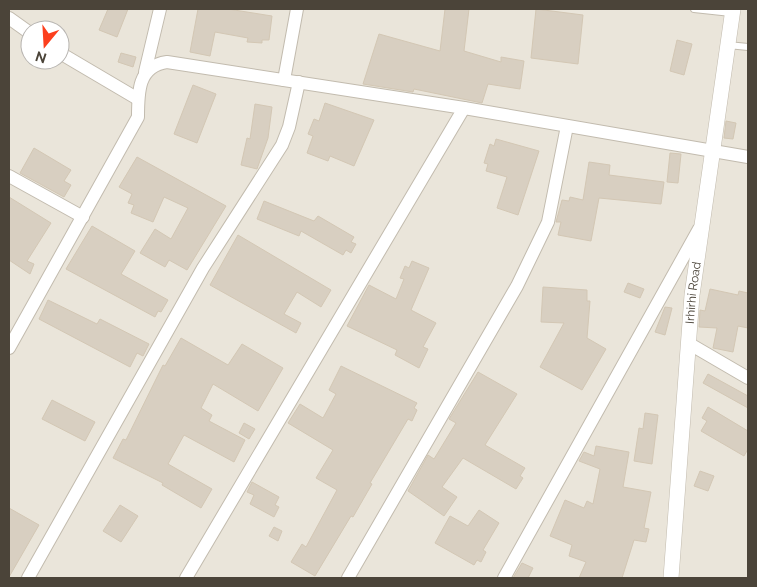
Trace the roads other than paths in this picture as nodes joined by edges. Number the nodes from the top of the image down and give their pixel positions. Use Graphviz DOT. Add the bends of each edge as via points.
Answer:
graph roads {
  1 [pos="160,9"];
  2 [pos="297,9"];
  3 [pos="694,9"];
  4 [pos="733,11"];
  5 [pos="9,18"];
  6 [pos="20,26"];
  7 [pos="728,45"];
  8 [pos="748,47"];
  9 [pos="70,59"];
  10 [pos="145,72"];
  11 [pos="284,80"];
  12 [pos="300,82"];
  13 [pos="138,99"];
  14 [pos="464,108"];
  15 [pos="567,126"];
  16 [pos="713,151"];
  17 [pos="748,157"];
  18 [pos="9,176"];
  19 [pos="84,217"];
  20 [pos="700,230"];
  21 [pos="688,343"];
  22 [pos="9,347"];
  23 [pos="748,378"];
  24 [pos="28,578"];
  25 [pos="186,578"];
  26 [pos="348,578"];
  27 [pos="504,578"];
  28 [pos="671,578"];
  1 -- 10 [label="street"];
  2 -- 11 [label="street"];
  3 -- 4 [label="lane"];
  4 -- 7 [label="street, Irhirhi Road"];
  5 -- 6 [label="street"];
  7 -- 8 [label="lane"];
  7 -- 16 [label="street, Irhirhi Road"];
  9 -- 13 [label="street"];
  10 -- 11 [label="street" via="155,64 167,62"];
  10 -- 13 [label="street"];
  11 -- 12 [label="street"];
  12 -- 14 [label="street"];
  12 -- 24 [label="street" via="282,145 203,268"];
  13 -- 19 [label="street" via="138,117"];
  14 -- 15 [label="street"];
  14 -- 25 [label="street"];
  15 -- 16 [label="street"];
  15 -- 26 [label="street" via="548,222 517,286"];
  16 -- 17 [label="street"];
  16 -- 20 [label="street, Irhirhi Road"];
  18 -- 19 [label="street"];
  19 -- 22 [label="street"];
  20 -- 21 [label="street, Irhirhi Road"];
  20 -- 27 [label="street"];
  21 -- 23 [label="street"];
  21 -- 28 [label="street, Irhirhi Road"];
}
